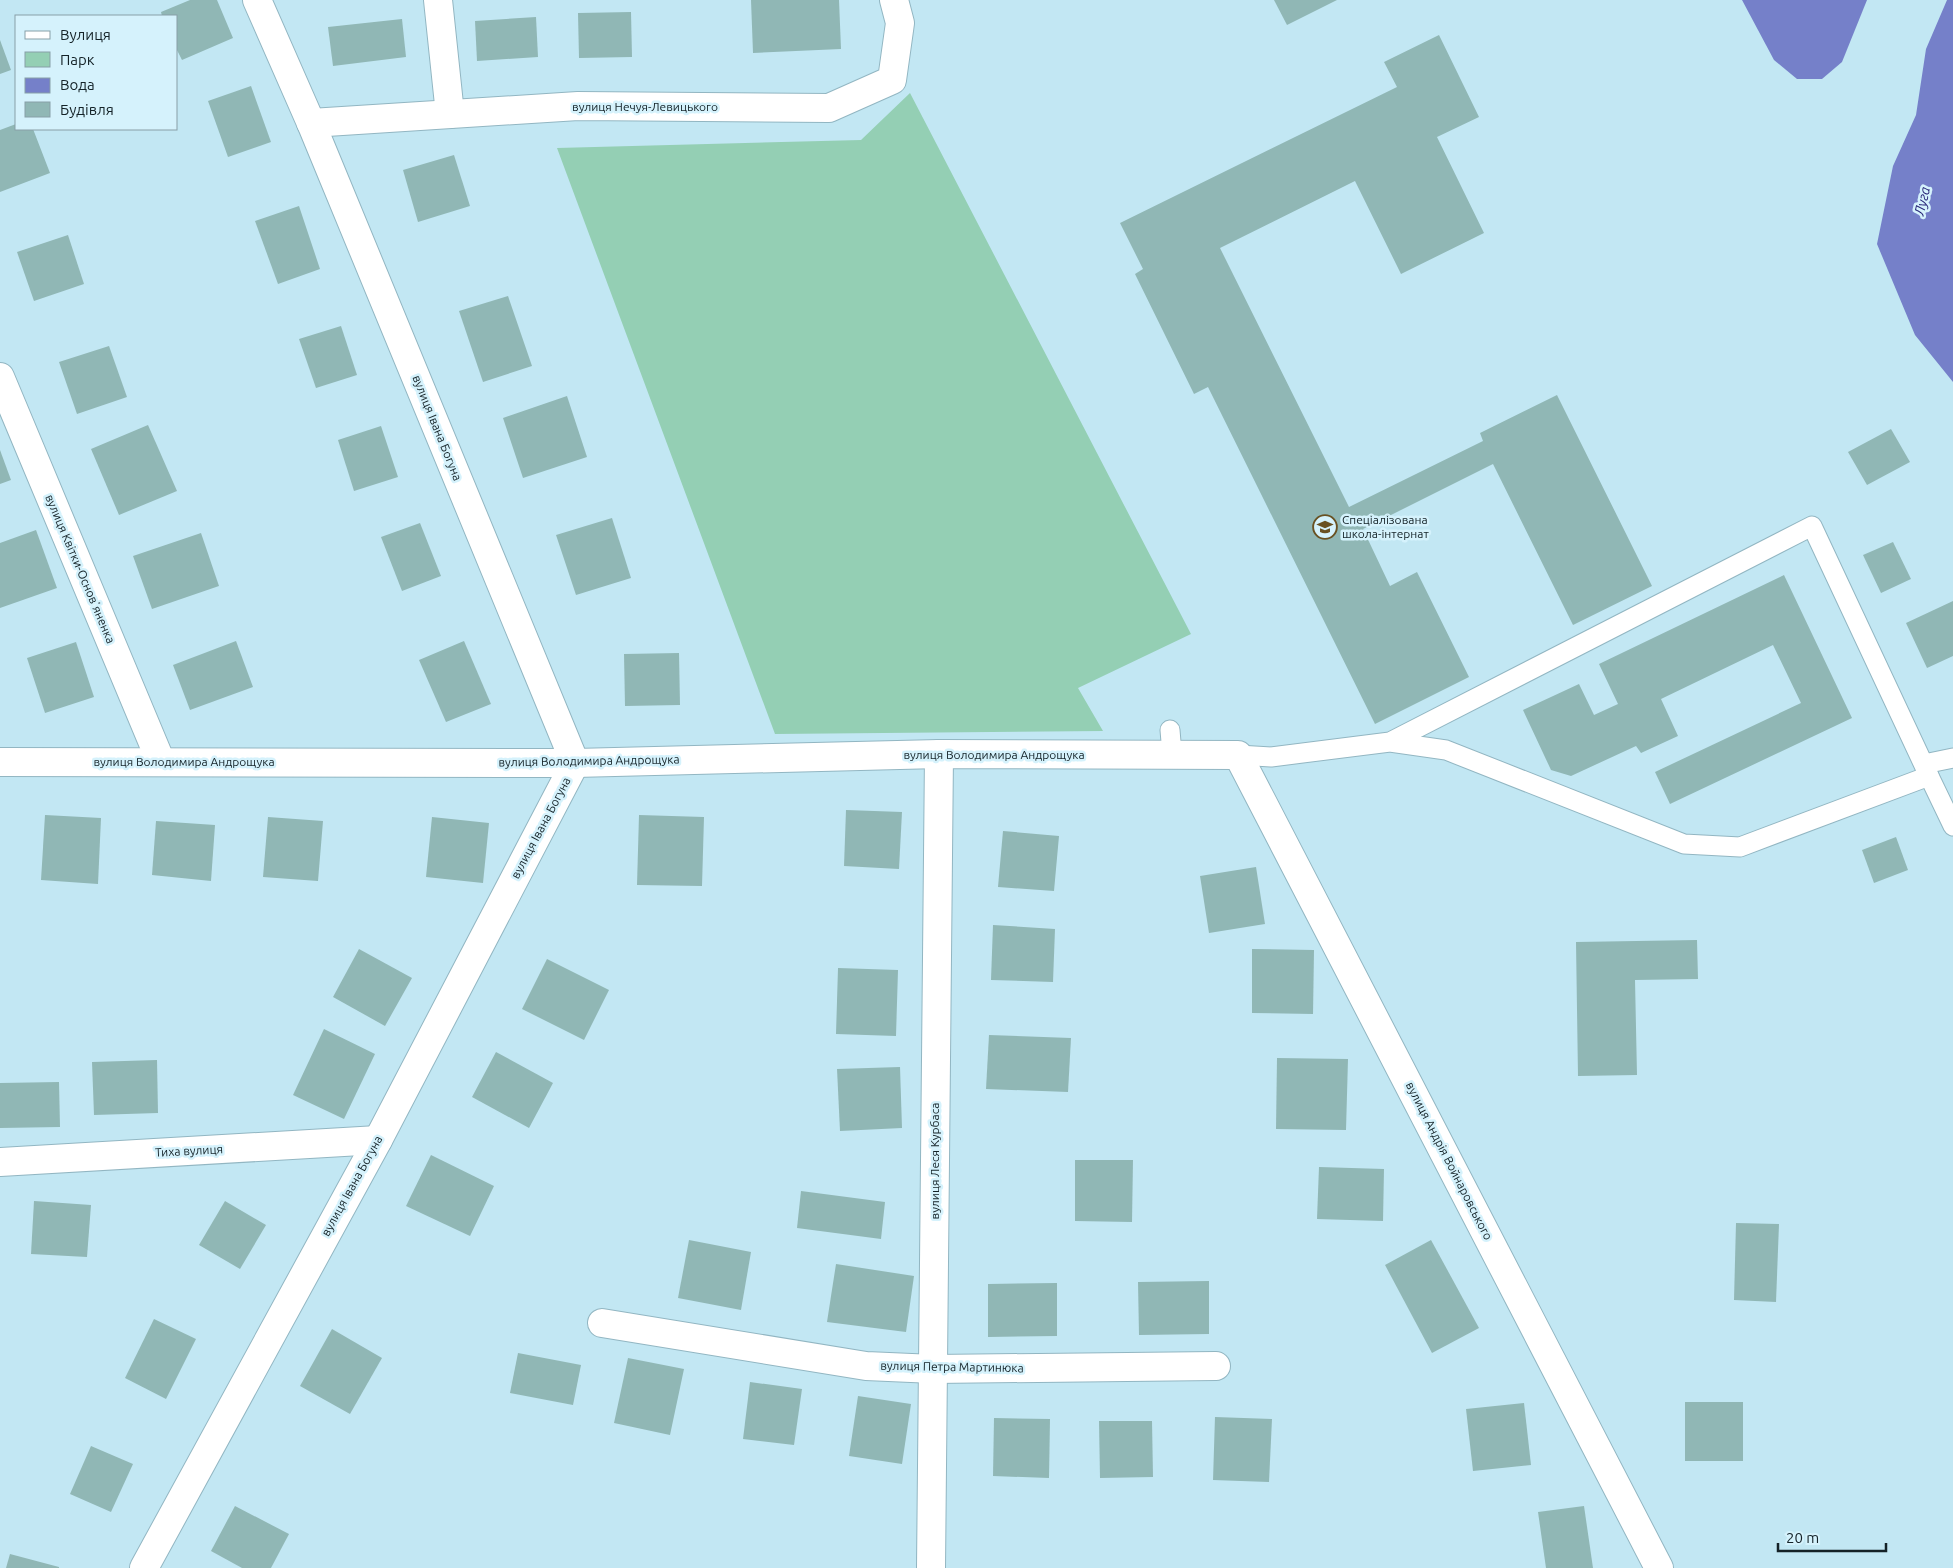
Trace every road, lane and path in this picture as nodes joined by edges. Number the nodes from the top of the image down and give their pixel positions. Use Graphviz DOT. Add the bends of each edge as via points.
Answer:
graph roads {
  1 [pos="257,0"];
  2 [pos="438,0"];
  3 [pos="894,0"];
  4 [pos="450,114"];
  5 [pos="311,123"];
  6 [pos="0,377"];
  7 [pos="1390,742"];
  8 [pos="938,754"];
  9 [pos="1238,755"];
  10 [pos="1953,758"];
  11 [pos="0,762"];
  12 [pos="161,762"];
  13 [pos="575,763"];
  14 [pos="1926,770"];
  15 [pos="1953,826"];
  16 [pos="378,1140"];
  17 [pos="0,1162"];
  18 [pos="602,1323"];
  19 [pos="1216,1366"];
  20 [pos="934,1369"];
  21 [pos="144,1568"];
  22 [pos="931,1568"];
  23 [pos="1659,1568"];
  1 -- 5 [label="street, вулиця Івана Богуна"];
  2 -- 4 [label="street"];
  3 -- 4 [label="street, вулиця Нечуя-Левицького" via="900,23 892,80 830,108 578,106"];
  4 -- 5 [label="street, вулиця Нечуя-Левицького"];
  5 -- 13 [label="street, вулиця Івана Богуна"];
  6 -- 12 [label="street, вулиця Квітки-Основʼяненка"];
  7 -- 9 [label="lane" via="1270,757"];
  7 -- 14 [label="lane" via="1446,750 1684,844 1740,847"];
  7 -- 14 [label="lane" via="1812,526"];
  8 -- 9 [label="street, вулиця Володимира Андрощука" via="1171,742"];
  8 -- 13 [label="street, вулиця Володимира Андрощука"];
  8 -- 20 [label="street, вулиця Леся Курбаса"];
  9 -- 23 [label="street, вулиця Андрія Войнаровського"];
  10 -- 14 [label="lane"];
  11 -- 12 [label="street, вулиця Володимира Андрощука"];
  12 -- 13 [label="street, вулиця Володимира Андрощука"];
  13 -- 16 [label="street, вулиця Івана Богуна"];
  14 -- 15 [label="lane"];
  16 -- 17 [label="street, Тиха вулиця"];
  16 -- 21 [label="street, вулиця Івана Богуна"];
  18 -- 20 [label="street, вулиця Петра Мартинюка" via="866,1366"];
  19 -- 20 [label="street, вулиця Петра Мартинюка"];
  20 -- 22 [label="street, вулиця Леся Курбаса"];
}
